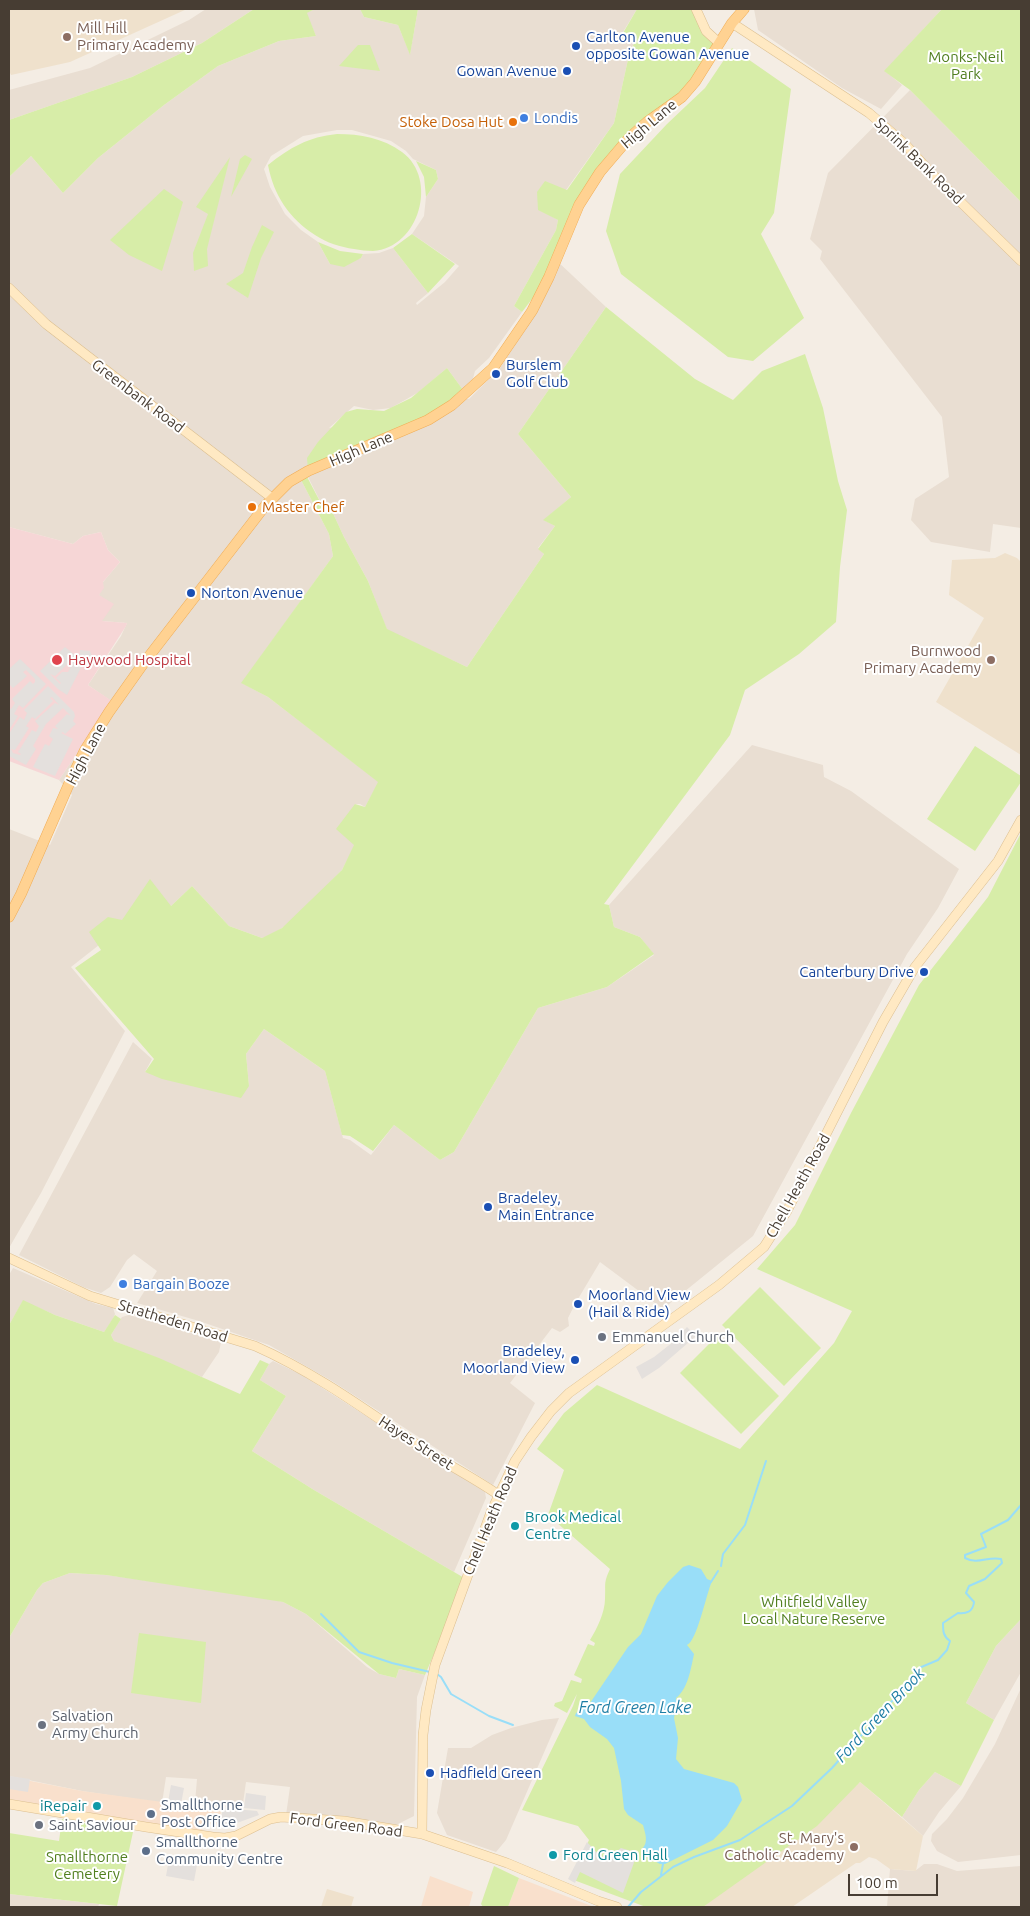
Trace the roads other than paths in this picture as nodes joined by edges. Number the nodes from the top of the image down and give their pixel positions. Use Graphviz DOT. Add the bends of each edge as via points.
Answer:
graph roads {
  1 [pos="696,9"];
  2 [pos="744,9"];
  3 [pos="732,23"];
  4 [pos="718,42"];
  5 [pos="1021,261"];
  6 [pos="9,288"];
  7 [pos="272,498"];
  8 [pos="1021,820"];
  9 [pos="9,917"];
  10 [pos="9,1258"];
  11 [pos="333,1388"];
  12 [pos="500,1496"];
  13 [pos="9,1804"];
  14 [pos="422,1834"];
  15 [pos="617,1907"];
  1 -- 4 [label="street" via="706,31"];
  2 -- 3 [label="main road, High Lane"];
  3 -- 4 [label="main road, High Lane"];
  3 -- 5 [label="street, Sprink Bank Road" via="869,113 905,144"];
  4 -- 7 [label="main road, High Lane" via="695,82 682,97 629,138 587,191 532,311 487,374 452,405 428,420 308,471 289,482"];
  6 -- 7 [label="street, Greenbank Road" via="46,324"];
  7 -- 9 [label="main road, High Lane" via="106,716 85,750"];
  8 -- 12 [label="street, Chell Heath Road" via="998,861 915,967 883,1022 787,1211 764,1247 719,1285 569,1393 531,1437"];
  10 -- 11 [label="street, Stratheden Road" via="90,1296 256,1346"];
  11 -- 12 [label="street, Hayes Street"];
  12 -- 14 [label="street, Chell Heath Road" via="491,1512 433,1672 423,1736"];
  13 -- 14 [label="street, Ford Green Road" via="225,1838 281,1817 344,1821"];
  14 -- 15 [label="street, Ford Green Road" via="507,1863"];
}
